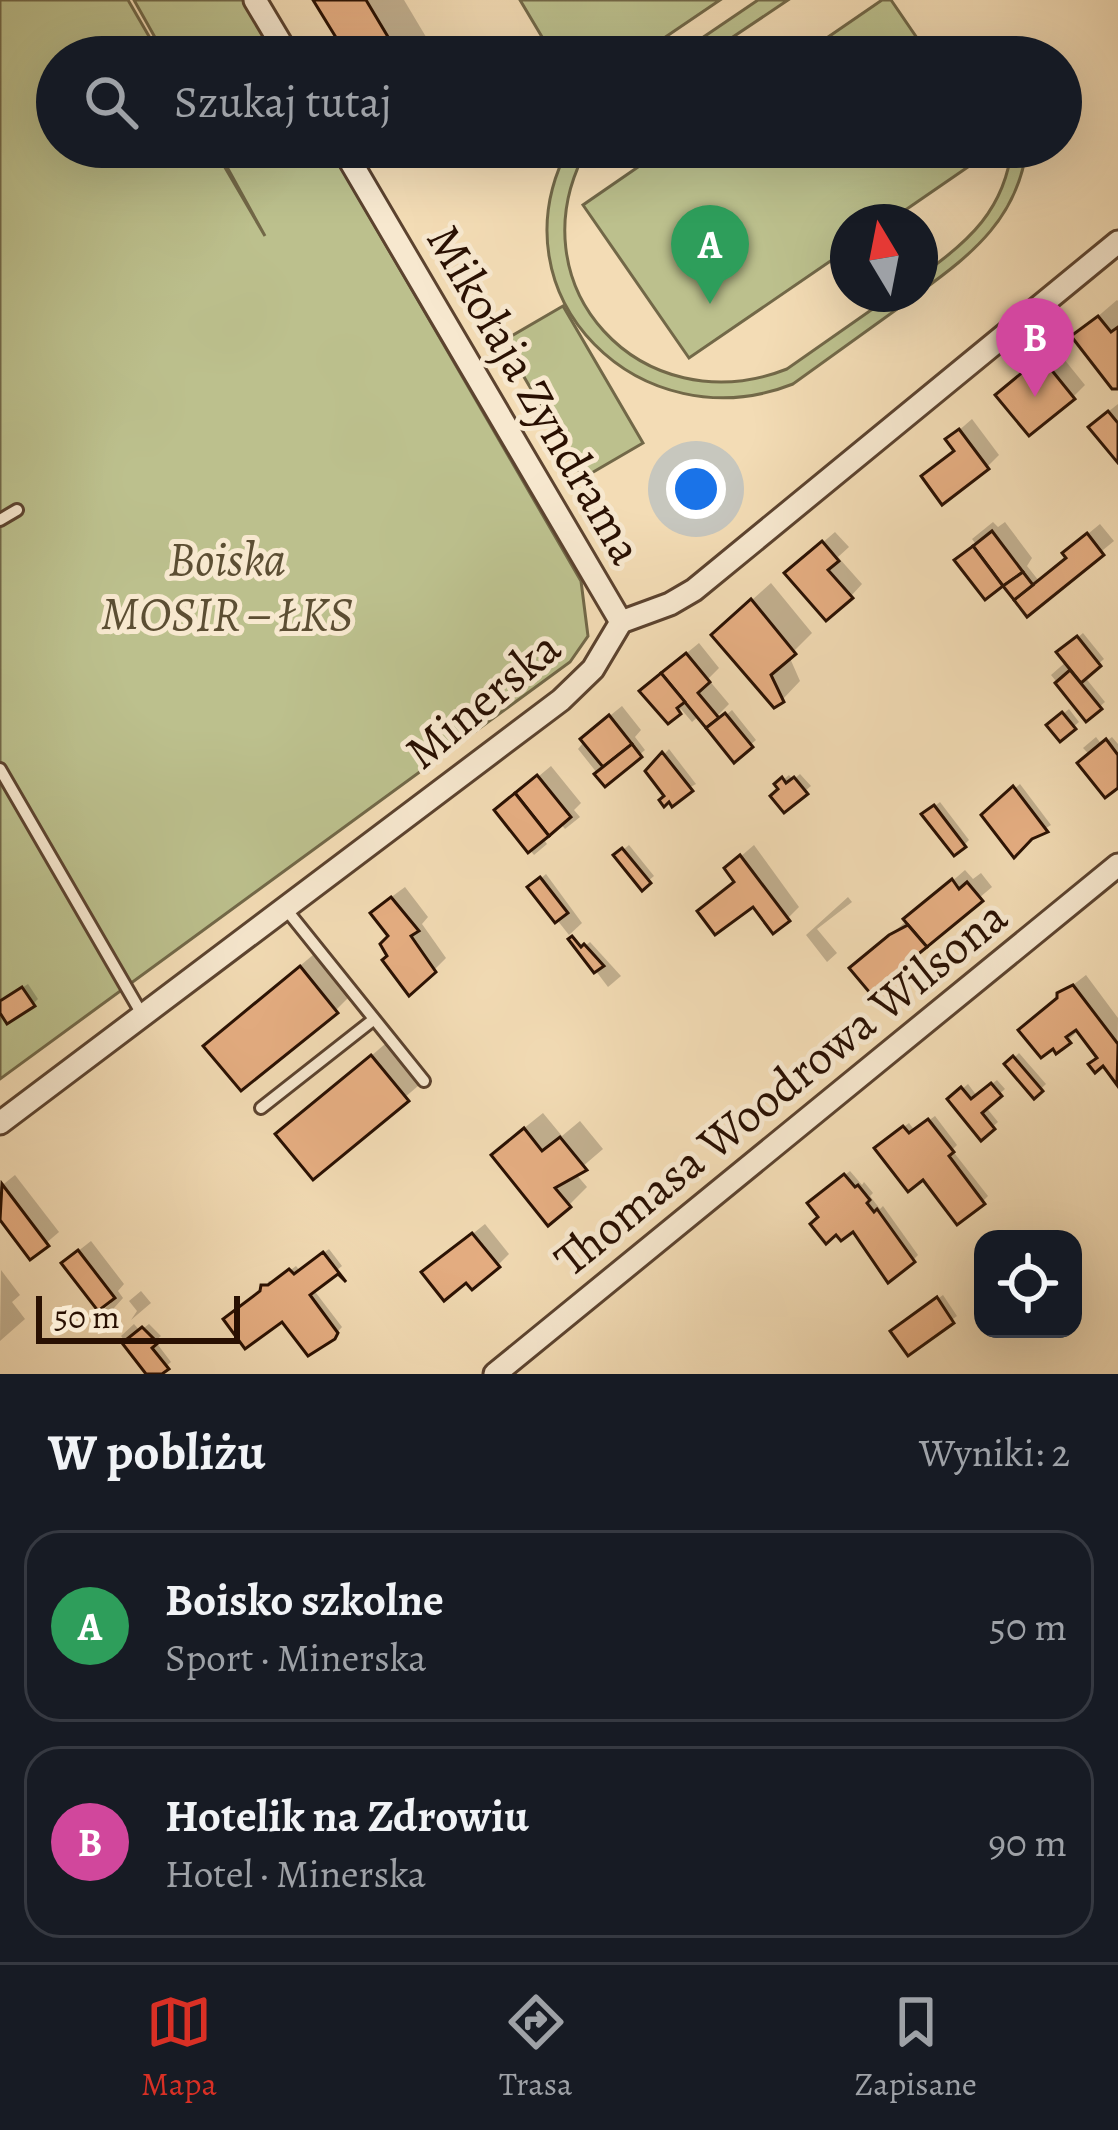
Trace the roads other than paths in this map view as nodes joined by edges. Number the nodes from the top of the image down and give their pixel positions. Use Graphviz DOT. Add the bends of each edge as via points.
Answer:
graph roads {
  1 [pos="255,0"];
  2 [pos="276,36"];
  3 [pos="354,168"];
  4 [pos="1118,242"];
  5 [pos="17,510"];
  6 [pos="0,520"];
  7 [pos="621,622"];
  8 [pos="0,770"];
  9 [pos="1118,865"];
  10 [pos="285,908"];
  11 [pos="143,1016"];
  12 [pos="373,1020"];
  13 [pos="424,1081"];
  14 [pos="261,1108"];
  15 [pos="0,1123"];
  16 [pos="495,1374"];
  1 -- 2 [label="street"];
  3 -- 7 [label="street, Mikołaja Zyndrama"];
  4 -- 7 [label="street, Minerska" via="694,590"];
  5 -- 6 [label="lane"];
  7 -- 10 [label="street, Minerska" via="561,700"];
  8 -- 11 [label="lane"];
  9 -- 16 [label="street, Thomasa Woodrowa Wilsona"];
  10 -- 11 [label="street, Minerska"];
  10 -- 12 [label="lane"];
  11 -- 15 [label="street, Minerska"];
  12 -- 13 [label="lane"];
  12 -- 14 [label="lane"];
}
